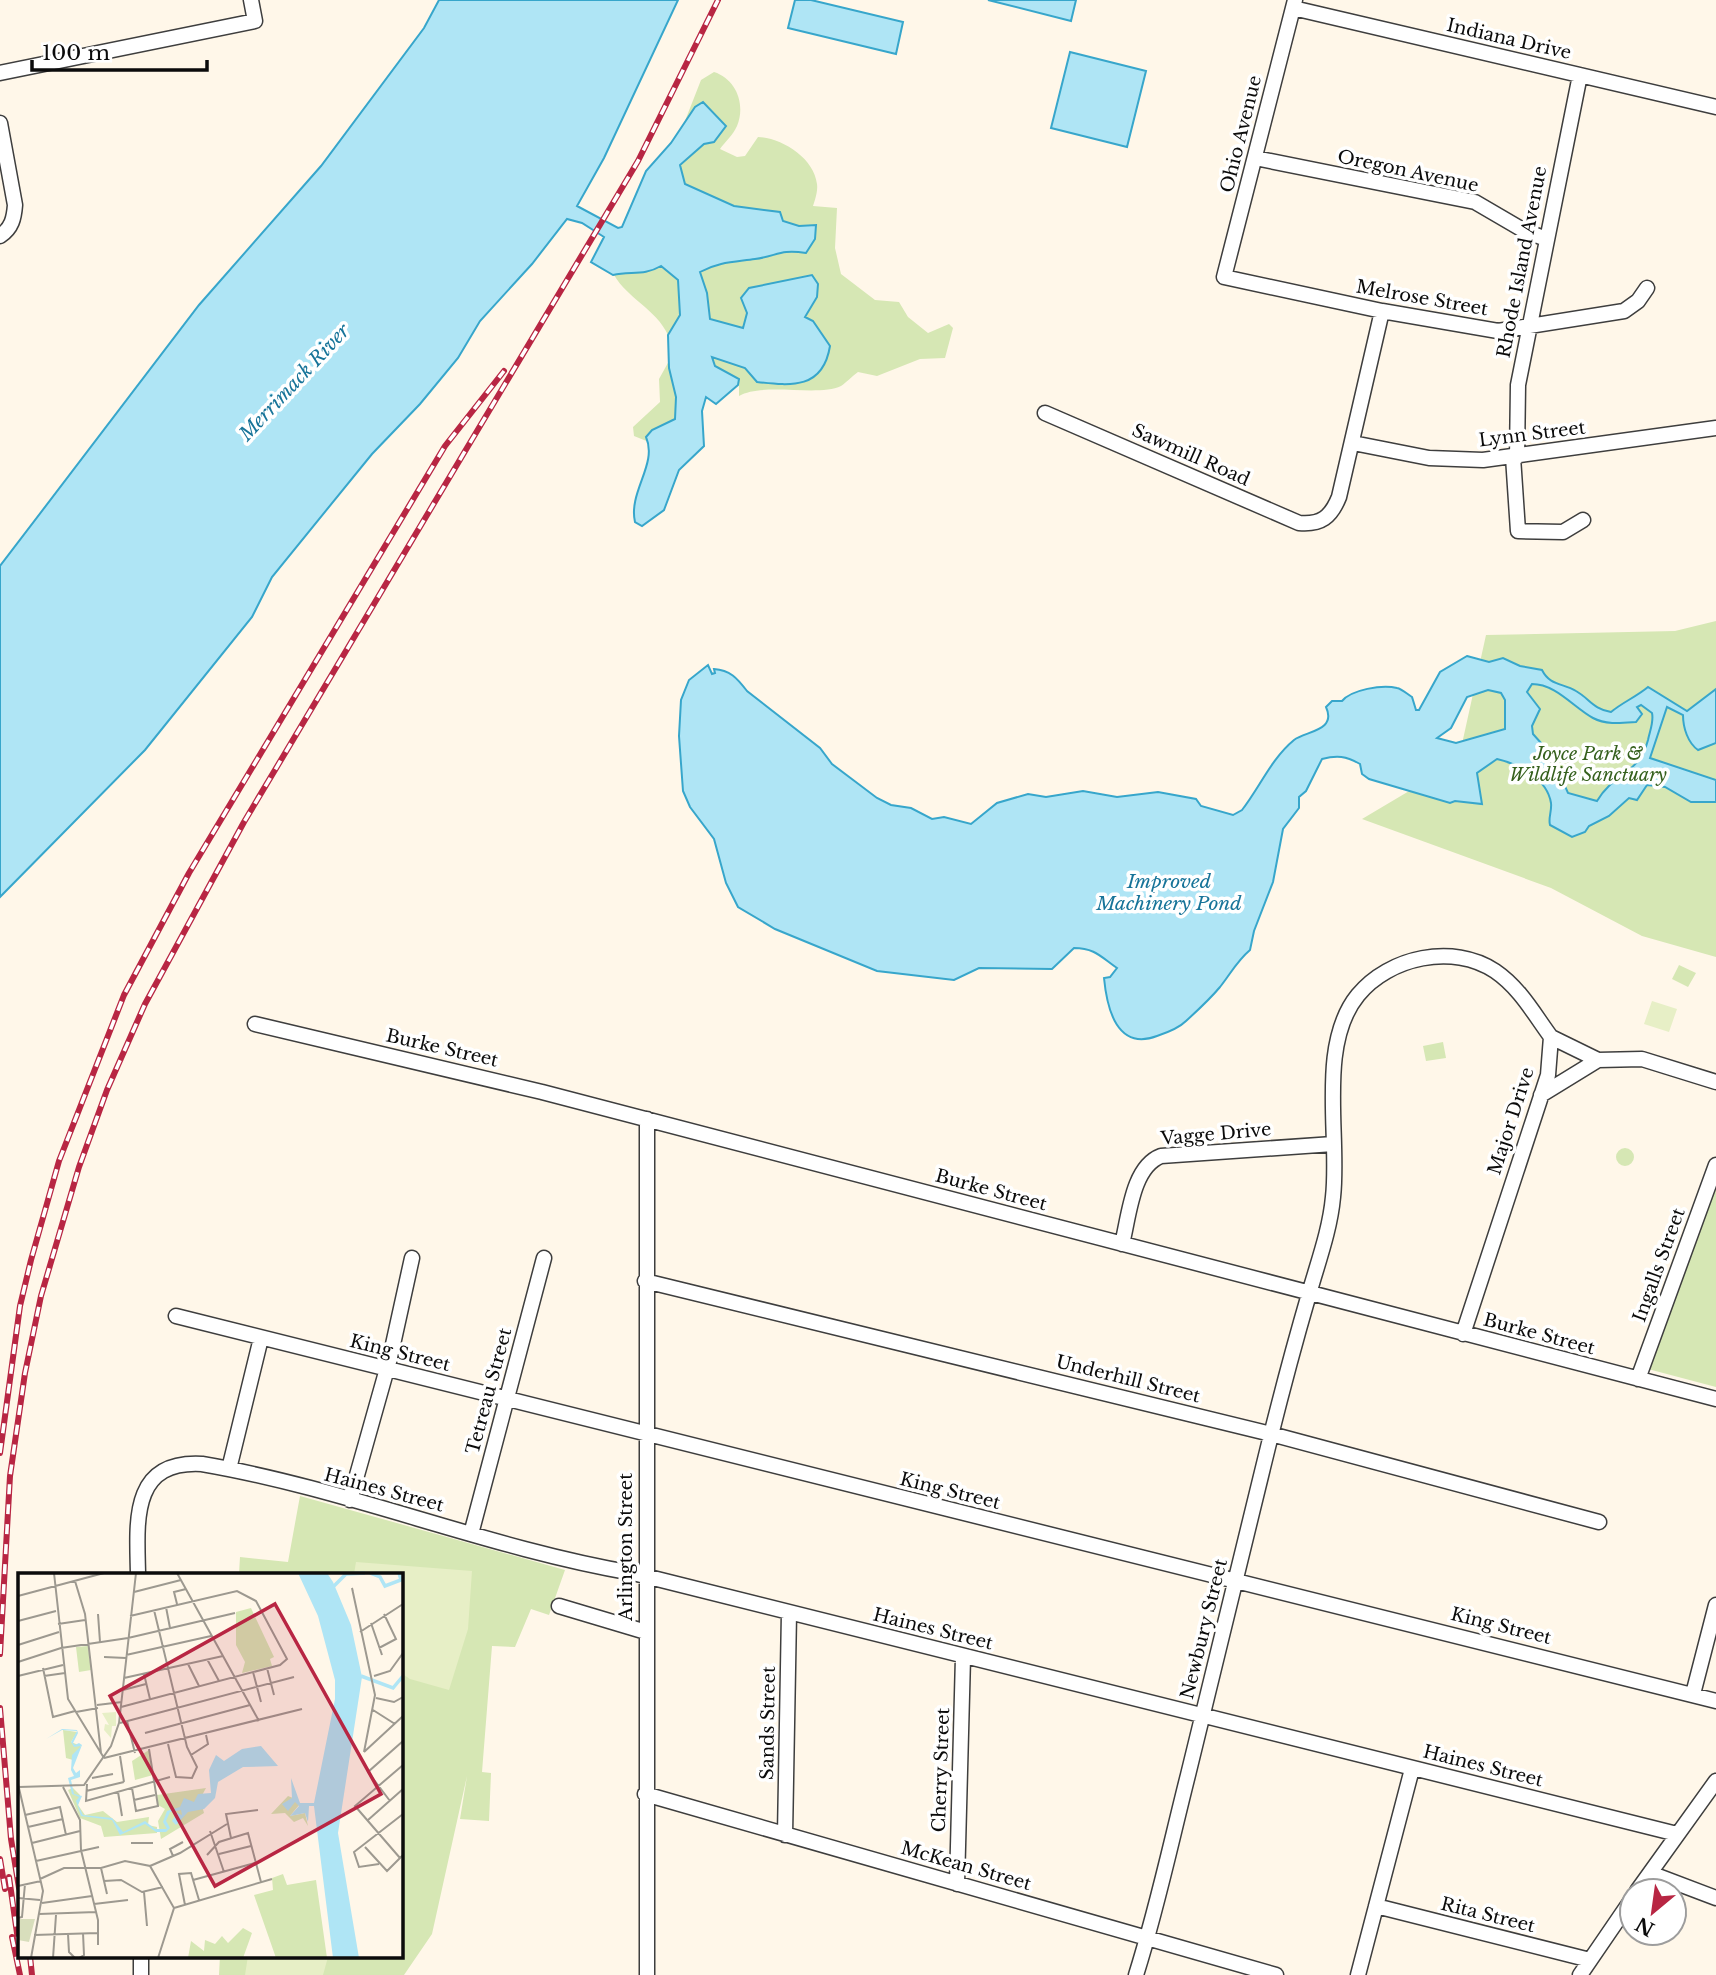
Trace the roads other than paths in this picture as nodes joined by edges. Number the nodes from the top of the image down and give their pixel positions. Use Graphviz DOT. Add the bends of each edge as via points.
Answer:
graph roads {
  1 [pos="251,0"];
  2 [pos="1294,4"];
  3 [pos="0,73"];
  4 [pos="1580,75"];
  5 [pos="1716,107"];
  6 [pos="0,123"];
  7 [pos="1255,158"];
  8 [pos="4,234"];
  9 [pos="1546,239"];
  10 [pos="1224,277"];
  11 [pos="1647,288"];
  12 [pos="1382,311"];
  13 [pos="1528,327"];
  14 [pos="1045,413"];
  15 [pos="1716,428"];
  16 [pos="1353,443"];
  17 [pos="1515,457"];
  18 [pos="1583,520"];
  19 [pos="255,1024"];
  20 [pos="1551,1037"];
  21 [pos="1598,1060"];
  22 [pos="1716,1082"];
  23 [pos="1541,1095"];
  24 [pos="647,1119"];
  25 [pos="1333,1144"];
  26 [pos="1716,1165"];
  27 [pos="1122,1244"];
  28 [pos="412,1258"];
  29 [pos="544,1258"];
  30 [pos="645,1281"];
  31 [pos="1309,1293"];
  32 [pos="176,1316"];
  33 [pos="1463,1334"];
  34 [pos="261,1338"];
  35 [pos="386,1369"];
  36 [pos="1638,1379"];
  37 [pos="506,1398"];
  38 [pos="1716,1399"];
  39 [pos="646,1433"];
  40 [pos="1271,1434"];
  41 [pos="229,1469"];
  42 [pos="350,1500"];
  43 [pos="1599,1522"];
  44 [pos="471,1534"];
  45 [pos="138,1573"];
  46 [pos="646,1576"];
  47 [pos="1237,1581"];
  48 [pos="1716,1605"];
  49 [pos="559,1606"];
  50 [pos="789,1613"];
  51 [pos="646,1632"];
  52 [pos="963,1657"];
  53 [pos="1693,1694"];
  54 [pos="1716,1701"];
  55 [pos="1202,1716"];
  56 [pos="1412,1769"];
  57 [pos="1716,1781"];
  58 [pos="645,1794"];
  59 [pos="1677,1834"];
  60 [pos="785,1835"];
  61 [pos="1650,1873"];
  62 [pos="1647,1877"];
  63 [pos="957,1884"];
  64 [pos="1716,1898"];
  65 [pos="1376,1906"];
  66 [pos="1618,1919"];
  67 [pos="1147,1939"];
  68 [pos="1590,1960"];
  69 [pos="646,1975"];
  70 [pos="1136,1975"];
  71 [pos="1276,1975"];
  72 [pos="1359,1975"];
  73 [pos="1580,1975"];
  1 -- 3 [label="street" via="255,21"];
  2 -- 4 [label="street, Indiana Drive"];
  2 -- 7 [label="street, Ohio Avenue"];
  4 -- 5 [label="street, Indiana Drive"];
  4 -- 9 [label="street, Rhode Island Avenue"];
  6 -- 8 [label="street" via="15,205 14,218"];
  7 -- 9 [label="street, Oregon Avenue" via="1475,202"];
  7 -- 10 [label="street, Ohio Avenue"];
  9 -- 13 [label="street, Rhode Island Avenue"];
  10 -- 12 [label="street, Melrose Street"];
  11 -- 13 [label="street, Melrose Street" via="1624,311"];
  12 -- 13 [label="street, Melrose Street" via="1498,331"];
  12 -- 16 [label="street"];
  13 -- 17 [label="street, Rhode Island Avenue" via="1518,385"];
  14 -- 16 [label="street, Sawmill Road" via="1299,523 1324,520 1334,510"];
  15 -- 17 [label="street, Lynn Street"];
  16 -- 17 [label="street, Lynn Street" via="1456,460"];
  17 -- 18 [label="street, Rhode Island Avenue" via="1518,531 1563,533"];
  19 -- 24 [label="street, Burke Street"];
  20 -- 21 [label="street"];
  20 -- 23 [label="street, Major Drive"];
  20 -- 25 [label="street" via="1521,994 1483,965 1444,957 1391,968 1359,993 1340,1029"];
  21 -- 22 [label="street" via="1642,1059"];
  21 -- 23 [label="street"];
  23 -- 33 [label="street, Major Drive"];
  24 -- 27 [label="street, Burke Street"];
  24 -- 30 [label="street, Arlington Street"];
  25 -- 27 [label="street, Vagge Drive" via="1152,1159 1140,1178"];
  25 -- 31 [label="street" via="1332,1210"];
  26 -- 36 [label="street, Ingalls Street"];
  27 -- 31 [label="street, Burke Street"];
  28 -- 35 [label="street"];
  29 -- 37 [label="street, Tetreau Street"];
  30 -- 39 [label="street, Arlington Street"];
  30 -- 40 [label="street, Underhill Street"];
  31 -- 33 [label="street, Burke Street"];
  31 -- 40 [label="street, Newbury Street"];
  32 -- 34 [label="street, King Street"];
  33 -- 36 [label="street, Burke Street"];
  34 -- 35 [label="street, King Street"];
  34 -- 41 [label="street"];
  35 -- 37 [label="street, King Street"];
  35 -- 42 [label="street"];
  36 -- 38 [label="street, Burke Street"];
  37 -- 39 [label="street, King Street"];
  37 -- 44 [label="street, Tetreau Street"];
  39 -- 46 [label="street, Arlington Street"];
  39 -- 47 [label="street, King Street"];
  40 -- 43 [label="street, Underhill Street"];
  40 -- 47 [label="street, Newbury Street"];
  41 -- 42 [label="street, Haines Street"];
  41 -- 45 [label="street, Haines Street" via="180,1463 156,1476 141,1499"];
  42 -- 44 [label="street, Haines Street"];
  44 -- 46 [label="street, Haines Street"];
  46 -- 50 [label="street, Haines Street"];
  46 -- 51 [label="street, Arlington Street"];
  47 -- 53 [label="street, King Street"];
  47 -- 55 [label="street, Newbury Street"];
  48 -- 53 [label="street"];
  49 -- 51 [label="street"];
  50 -- 52 [label="street, Haines Street"];
  50 -- 60 [label="street, Sands Street"];
  51 -- 58 [label="street, Arlington Street"];
  52 -- 55 [label="street, Haines Street"];
  52 -- 63 [label="street, Cherry Street"];
  53 -- 54 [label="street, King Street"];
  55 -- 56 [label="street, Haines Street"];
  55 -- 67 [label="street, Newbury Street"];
  56 -- 59 [label="street, Haines Street"];
  56 -- 65 [label="street"];
  57 -- 59 [label="street"];
  58 -- 60 [label="street, McKean Street"];
  58 -- 69 [label="street, Arlington Street"];
  59 -- 61 [label="street"];
  60 -- 63 [label="street, McKean Street"];
  61 -- 62 [label="street"];
  61 -- 64 [label="street"];
  63 -- 67 [label="street, McKean Street"];
  65 -- 68 [label="street, Rita Street"];
  65 -- 72 [label="street"];
  66 -- 68 [label="street"];
  67 -- 70 [label="street, Newbury Street"];
  67 -- 71 [label="street, McKean Street"];
  68 -- 73 [label="street"];
}
